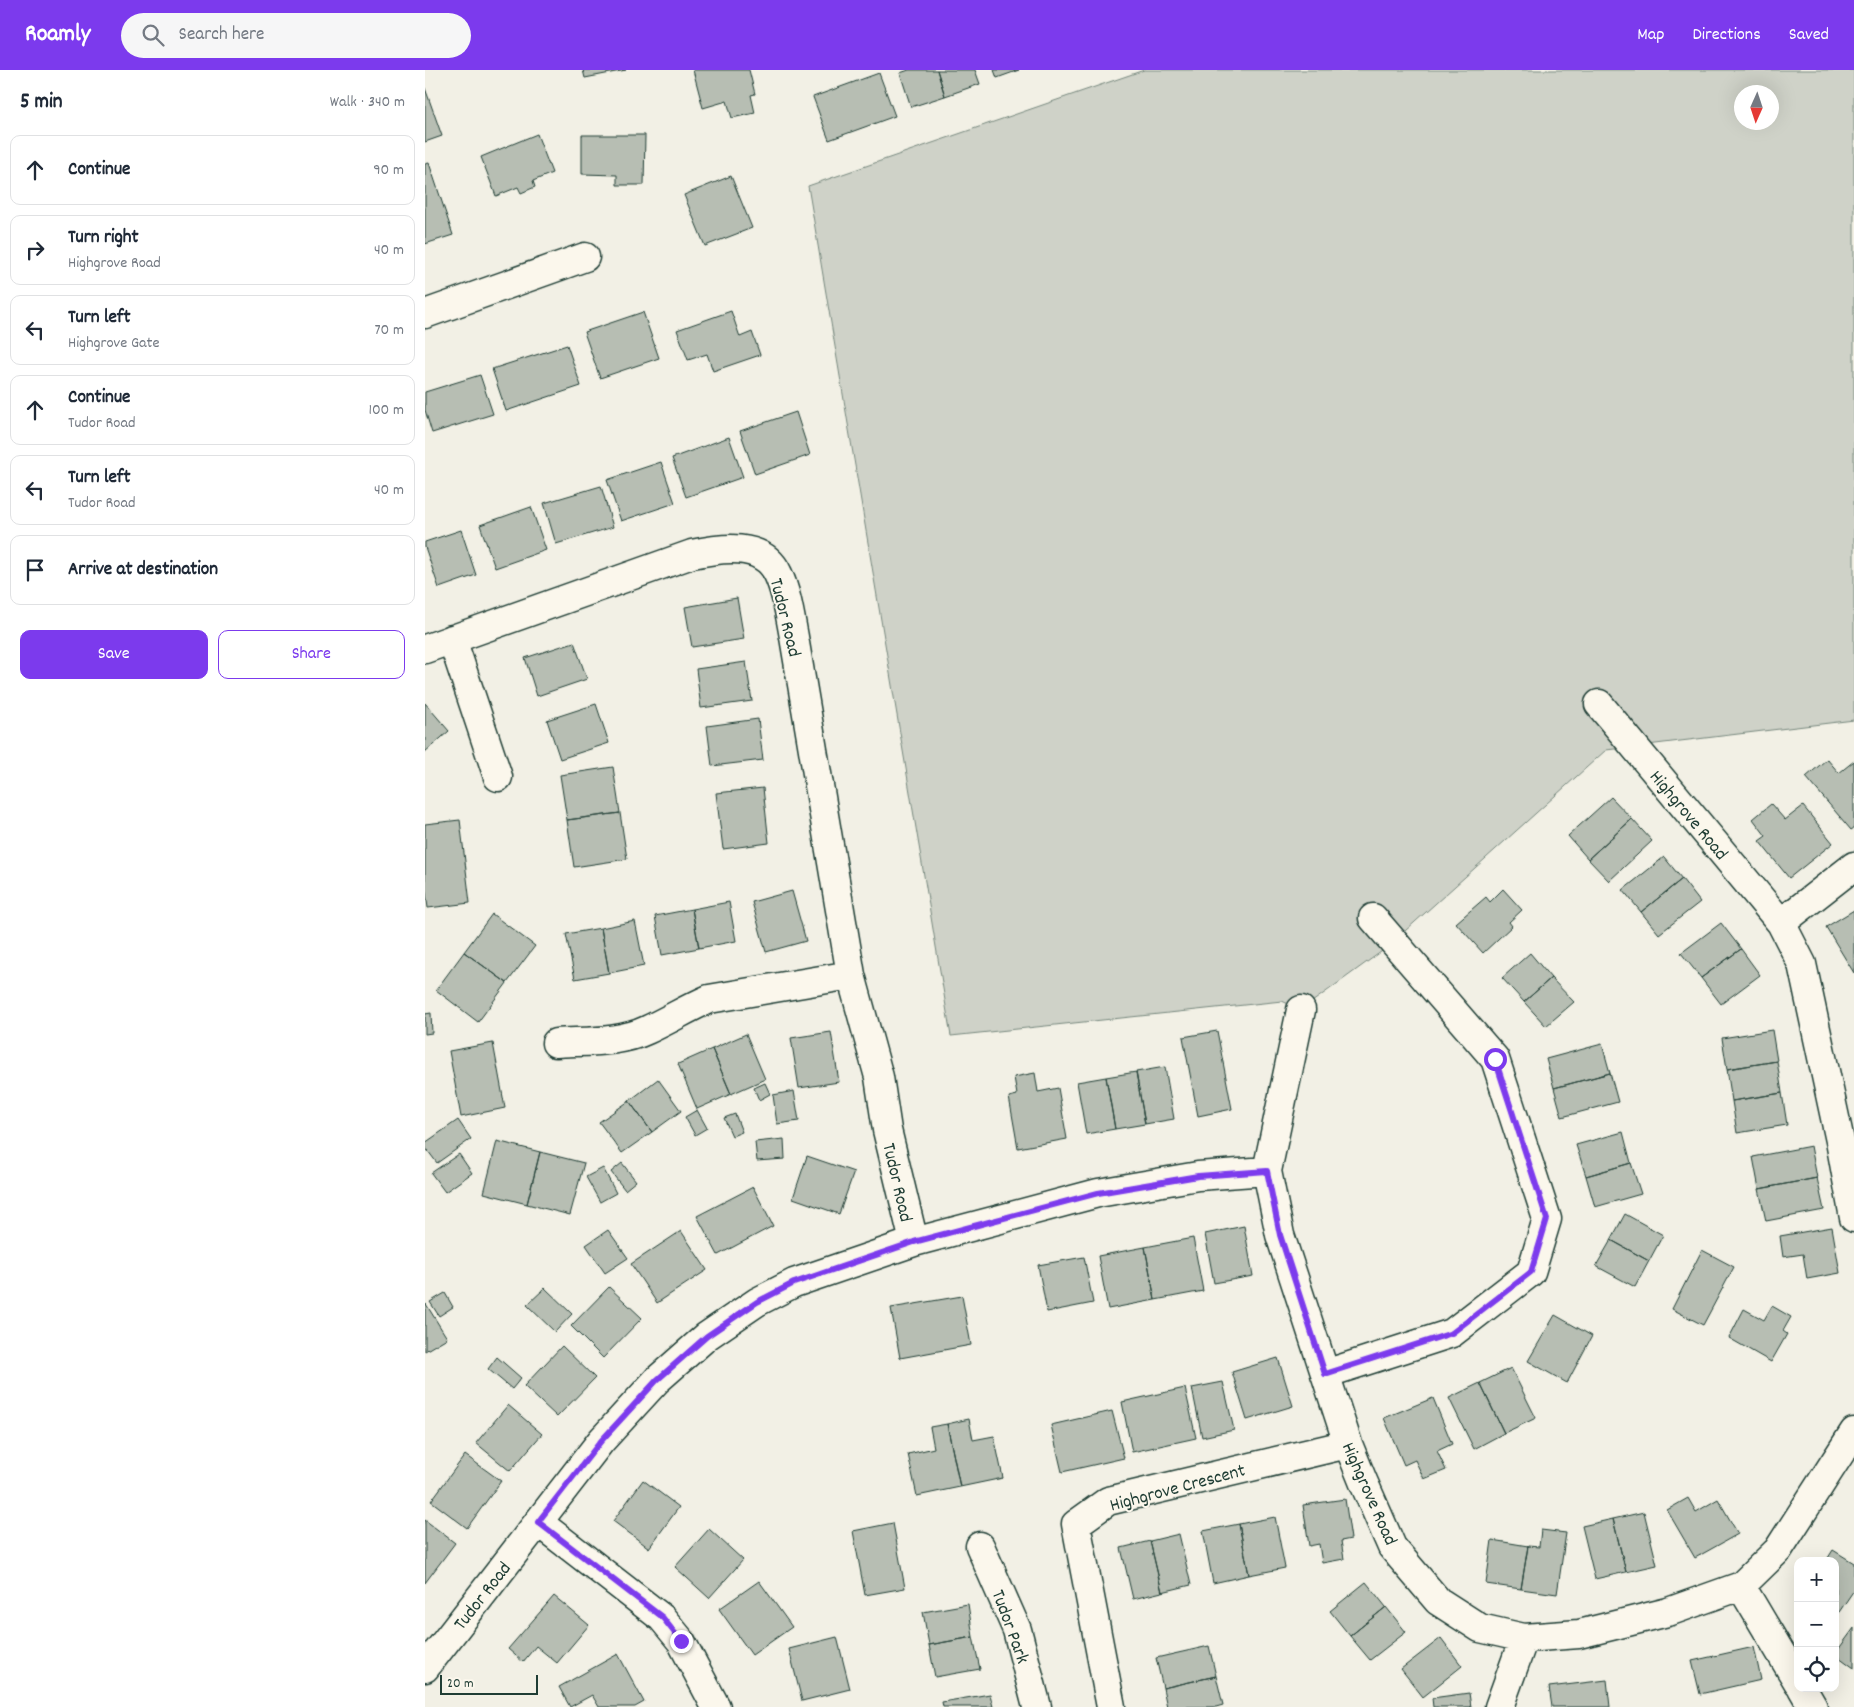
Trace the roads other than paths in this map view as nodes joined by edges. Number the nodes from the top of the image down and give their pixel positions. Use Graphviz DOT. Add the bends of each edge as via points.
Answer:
graph roads {
  1 [pos="585,256"];
  2 [pos="425,314"];
  3 [pos="452,639"];
  4 [pos="425,649"];
  5 [pos="1599,704"];
  6 [pos="498,777"];
  7 [pos="1854,866"];
  8 [pos="1373,918"];
  9 [pos="1781,923"];
  10 [pos="851,975"];
  11 [pos="1301,1010"];
  12 [pos="556,1043"];
  13 [pos="1847,1140"];
  14 [pos="1267,1171"];
  15 [pos="1854,1218"];
  16 [pos="914,1242"];
  17 [pos="1325,1374"];
  18 [pos="1854,1432"];
  19 [pos="1348,1444"];
  20 [pos="538,1522"];
  21 [pos="980,1546"];
  22 [pos="1741,1586"];
  23 [pos="1524,1638"];
  24 [pos="425,1668"];
  25 [pos="1794,1675"];
  26 [pos="1804,1692"];
  27 [pos="716,1707"];
  28 [pos="1037,1707"];
  29 [pos="1111,1707"];
  30 [pos="1499,1707"];
  31 [pos="1813,1707"];
  1 -- 2 [label="street"];
  3 -- 4 [label="street, Tudor Road"];
  3 -- 6 [label="street"];
  3 -- 10 [label="street, Tudor Road" via="692,554 733,548 750,551 770,563 778,572 785,592 794,637"];
  5 -- 9 [label="street, Highgrove Road"];
  7 -- 9 [label="street"];
  8 -- 17 [label="street" via="1495,1059 1547,1219 1531,1272 1452,1333"];
  9 -- 13 [label="street, Highgrove Road" via="1801,964"];
  10 -- 12 [label="street" via="709,999 647,1031 623,1038"];
  10 -- 16 [label="street, Tudor Road" via="879,1077 887,1130"];
  11 -- 14 [label="street"];
  13 -- 15 [label="street, Highgrove Road"];
  14 -- 16 [label="street" via="1198,1176 1098,1193"];
  14 -- 17 [label="street, Highgrove Road" via="1280,1235"];
  16 -- 20 [label="street, Tudor Road" via="794,1283 757,1302 707,1336 629,1409"];
  17 -- 19 [label="street, Highgrove Road"];
  18 -- 22 [label="street, Highgrove Road" via="1778,1550"];
  19 -- 23 [label="street, Highgrove Road" via="1392,1547 1438,1601 1480,1628"];
  19 -- 29 [label="street, Highgrove Crescent" via="1108,1501 1076,1524"];
  20 -- 24 [label="street, Tudor Road"];
  20 -- 27 [label="street" via="669,1624"];
  21 -- 28 [label="street, Tudor Park" via="1017,1630"];
  22 -- 23 [label="street, Highgrove Road" via="1668,1612 1579,1634"];
  22 -- 25 [label="street"];
  23 -- 30 [label="street"];
  26 -- 31 [label="street"];
}
